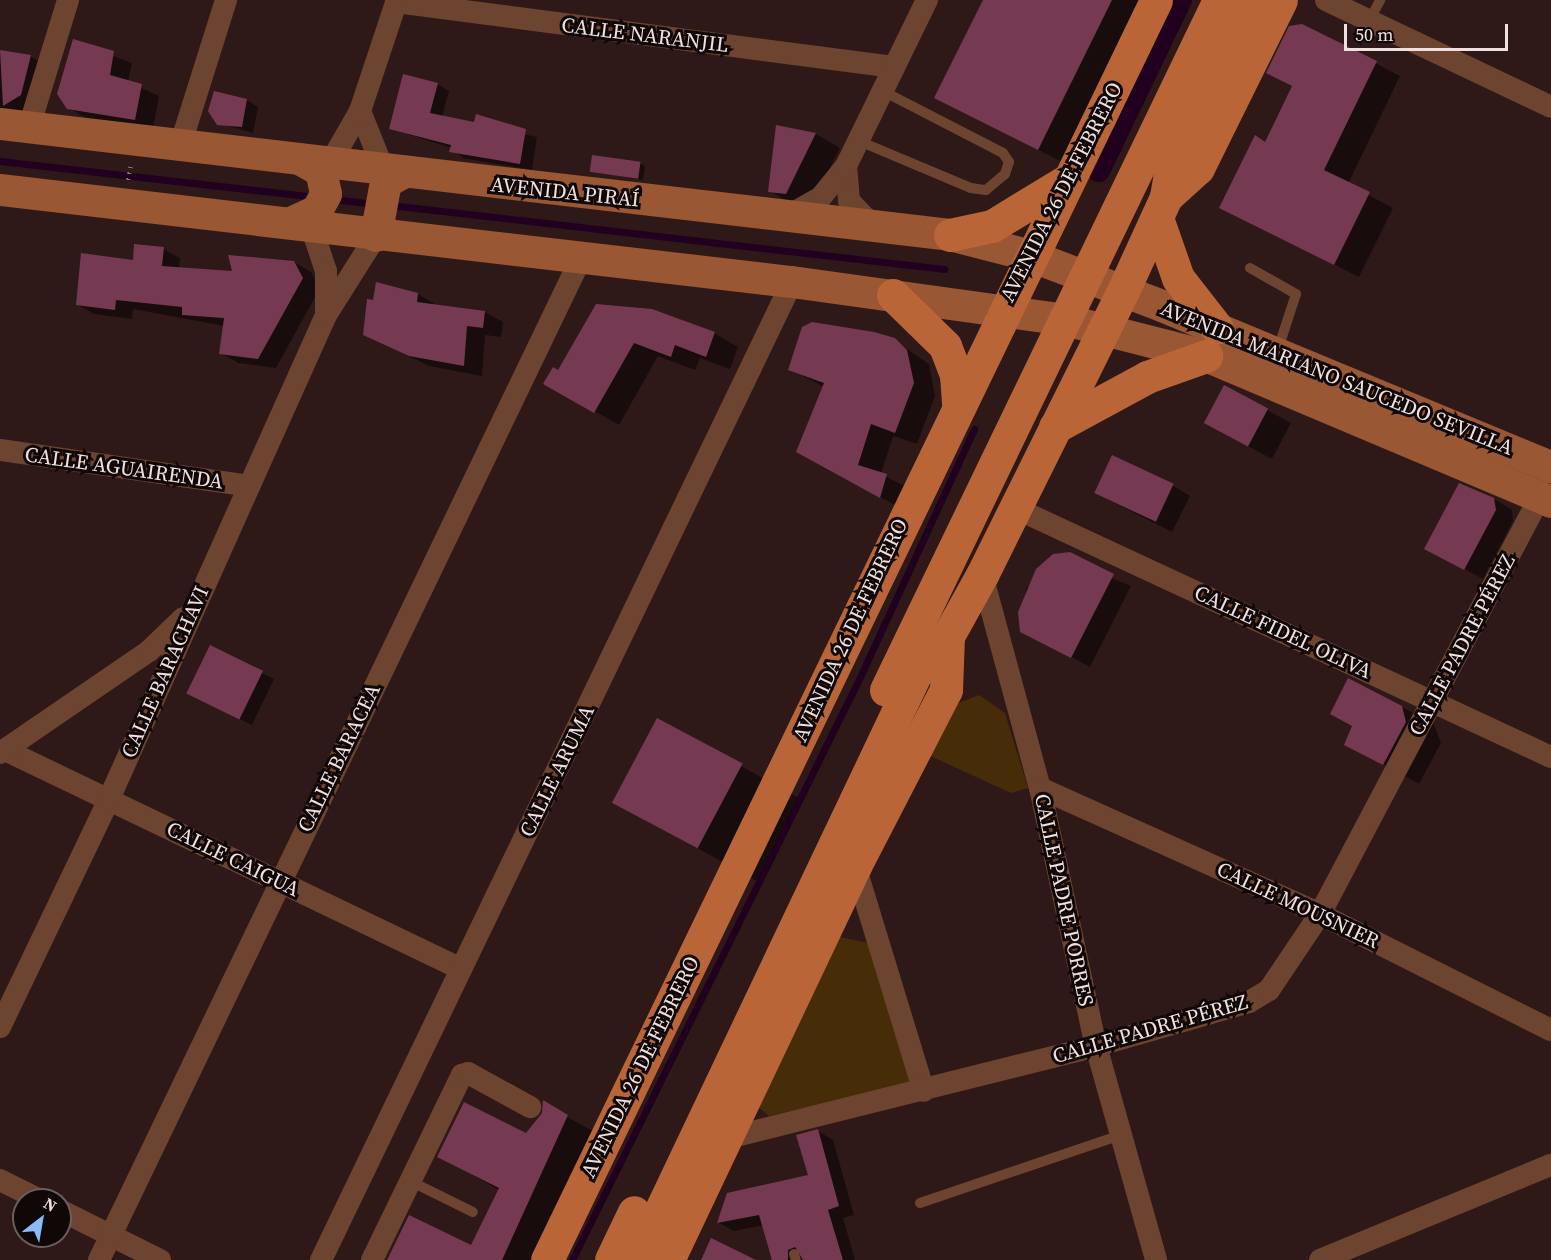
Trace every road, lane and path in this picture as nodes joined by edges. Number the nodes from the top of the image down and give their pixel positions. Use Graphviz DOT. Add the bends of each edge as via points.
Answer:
graph roads {
  1 [pos="68,0"];
  2 [pos="226,0"];
  3 [pos="927,0"];
  4 [pos="1156,0"];
  5 [pos="1219,0"];
  6 [pos="1248,0"];
  7 [pos="1281,0"];
  8 [pos="1326,0"];
  9 [pos="1380,0"];
  10 [pos="397,1"];
  11 [pos="1370,21"];
  12 [pos="894,68"];
  13 [pos="883,91"];
  14 [pos="1551,107"];
  15 [pos="360,111"];
  16 [pos="14,125"];
  17 [pos="859,141"];
  18 [pos="180,146"];
  19 [pos="315,163"];
  20 [pos="846,166"];
  21 [pos="393,172"];
  22 [pos="1070,177"];
  23 [pos="0,190"];
  24 [pos="1162,207"];
  25 [pos="785,217"];
  26 [pos="301,224"];
  27 [pos="874,227"];
  28 [pos="950,235"];
  29 [pos="376,236"];
  30 [pos="410,240"];
  31 [pos="1028,255"];
  32 [pos="580,258"];
  33 [pos="1250,268"];
  34 [pos="1084,276"];
  35 [pos="792,282"];
  36 [pos="1123,291"];
  37 [pos="893,295"];
  38 [pos="1002,311"];
  39 [pos="326,315"];
  40 [pos="1065,320"];
  41 [pos="1104,329"];
  42 [pos="1211,342"];
  43 [pos="1277,352"];
  44 [pos="958,403"];
  45 [pos="1055,427"];
  46 [pos="0,450"];
  47 [pos="1551,467"];
  48 [pos="249,486"];
  49 [pos="1546,500"];
  50 [pos="1015,508"];
  51 [pos="982,575"];
  52 [pos="190,610"];
  53 [pos="948,636"];
  54 [pos="1432,700"];
  55 [pos="3,751"];
  56 [pos="1551,757"];
  57 [pos="1040,788"];
  58 [pos="109,800"];
  59 [pos="855,867"];
  60 [pos="279,882"];
  61 [pos="833,913"];
  62 [pos="1320,914"];
  63 [pos="461,969"];
  64 [pos="771,976"];
  65 [pos="0,1027"];
  66 [pos="1551,1030"];
  67 [pos="1096,1046"];
  68 [pos="924,1091"];
  69 [pos="530,1107"];
  70 [pos="1121,1135"];
  71 [pos="728,1138"];
  72 [pos="1551,1165"];
  73 [pos="0,1180"];
  74 [pos="410,1181"];
  75 [pos="16,1188"];
  76 [pos="920,1203"];
  77 [pos="473,1212"];
  78 [pos="72,1216"];
  79 [pos="111,1235"];
  80 [pos="99,1260"];
  81 [pos="160,1260"];
  82 [pos="321,1260"];
  83 [pos="372,1260"];
  84 [pos="547,1260"];
  85 [pos="611,1260"];
  86 [pos="637,1260"];
  87 [pos="668,1260"];
  88 [pos="1156,1260"];
  89 [pos="1320,1260"];
  1 -- 16 [label="street"];
  2 -- 18 [label="street"];
  3 -- 12 [label="street"];
  4 -- 22 [label="main road, AVENIDA 26 DE FEBRERO"];
  5 -- 34 [label="main road"];
  6 -- 24 [label="main road" via="1173,155"];
  7 -- 24 [label="main road" via="1198,168"];
  8 -- 11 [label="street"];
  9 -- 11 [label="lane"];
  10 -- 12 [label="street, CALLE NARANJIL"];
  10 -- 15 [label="street"];
  11 -- 14 [label="street"];
  12 -- 13 [label="street"];
  13 -- 17 [label="street"];
  13 -- 17 [label="lane" via="1003,153 1008,162 1005,174 986,190 971,188"];
  15 -- 19 [label="street"];
  15 -- 21 [label="street"];
  16 -- 18 [label="main road, AVENIDA PIRAÍ"];
  17 -- 20 [label="street"];
  18 -- 19 [label="main road, AVENIDA PIRAÍ"];
  19 -- 21 [label="main road, AVENIDA PIRAÍ"];
  19 -- 26 [label="main road" via="326,194 316,211"];
  20 -- 25 [label="street" via="820,197"];
  20 -- 27 [label="street" via="849,201"];
  21 -- 25 [label="main road, AVENIDA PIRAÍ"];
  21 -- 29 [label="main road" via="387,182"];
  22 -- 28 [label="main road" via="992,226"];
  22 -- 31 [label="main road, AVENIDA 26 DE FEBRERO"];
  23 -- 26 [label="main road"];
  24 -- 36 [label="main road"];
  24 -- 42 [label="main road" via="1178,278"];
  25 -- 27 [label="main road, AVENIDA PIRAÍ"];
  26 -- 29 [label="main road"];
  26 -- 39 [label="street, CALLE BARACHAVI" via="326,271"];
  27 -- 28 [label="main road, AVENIDA PIRAÍ"];
  28 -- 31 [label="main road, AVENIDA PIRAÍ"];
  29 -- 30 [label="main road"];
  29 -- 39 [label="street, CALLE BARACHAVI"];
  30 -- 32 [label="main road"];
  30 -- 39 [label="street, CALLE BARACHAVI" via="380,253"];
  31 -- 34 [label="main road, AVENIDA PIRAÍ"];
  31 -- 38 [label="main road, AVENIDA 26 DE FEBRERO"];
  32 -- 35 [label="main road"];
  32 -- 60 [label="street, CALLE BARACEA"];
  33 -- 43 [label="lane" via="1296,294"];
  34 -- 36 [label="main road, AVENIDA PIRAÍ"];
  34 -- 40 [label="main road"];
  35 -- 37 [label="main road"];
  35 -- 63 [label="street, CALLE ARUMA"];
  36 -- 41 [label="main road"];
  36 -- 42 [label="main road, AVENIDA MARIANO SAUCEDO SEVILLA"];
  37 -- 38 [label="main road"];
  37 -- 44 [label="main road" via="945,346 956,374"];
  38 -- 40 [label="main road"];
  38 -- 44 [label="main road, AVENIDA 26 DE FEBRERO"];
  39 -- 48 [label="street, CALLE BARACHAVI"];
  40 -- 41 [label="main road"];
  40 -- 85 [label="main road"];
  41 -- 42 [label="main road, AVENIDA MARIANO SAUCEDO SEVILLA"];
  41 -- 45 [label="main road"];
  42 -- 43 [label="main road, AVENIDA MARIANO SAUCEDO SEVILLA"];
  42 -- 45 [label="main road"];
  42 -- 49 [label="main road, AVENIDA MARIANO SAUCEDO SEVILLA"];
  43 -- 47 [label="main road, AVENIDA MARIANO SAUCEDO SEVILLA"];
  44 -- 84 [label="main road, AVENIDA 26 DE FEBRERO"];
  45 -- 50 [label="main road"];
  46 -- 48 [label="street, CALLE AGUAIRENDA"];
  48 -- 52 [label="street, CALLE BARACHAVI"];
  49 -- 54 [label="street, CALLE PADRE PÉREZ"];
  50 -- 51 [label="main road"];
  50 -- 54 [label="street, CALLE FIDEL OLIVA"];
  51 -- 53 [label="main road"];
  51 -- 57 [label="street, CALLE PADRE PORRES"];
  52 -- 55 [label="street" via="149,651"];
  52 -- 58 [label="street, CALLE BARACHAVI"];
  53 -- 59 [label="main road" via="946,690"];
  53 -- 64 [label="main road" via="916,673"];
  54 -- 56 [label="street, CALLE FIDEL OLIVA"];
  54 -- 62 [label="street, CALLE PADRE PÉREZ"];
  55 -- 58 [label="street, CALLE CAIGUA"];
  57 -- 62 [label="street, CALLE MOUSNIER"];
  57 -- 67 [label="street, CALLE PADRE PORRES"];
  58 -- 60 [label="street, CALLE CAIGUA"];
  58 -- 65 [label="street, CALLE BARACHAVI"];
  59 -- 61 [label="main road"];
  59 -- 68 [label="street"];
  60 -- 63 [label="street, CALLE CAIGUA"];
  60 -- 79 [label="street, CALLE BARACEA"];
  61 -- 64 [label="main road"];
  61 -- 71 [label="main road"];
  62 -- 66 [label="street, CALLE MOUSNIER"];
  62 -- 67 [label="street, CALLE PADRE PÉREZ" via="1292,963 1269,990 1249,1002"];
  63 -- 82 [label="street, CALLE ARUMA"];
  64 -- 86 [label="main road"];
  67 -- 68 [label="street, CALLE PADRE PÉREZ"];
  67 -- 70 [label="street, CALLE PADRE PORRES"];
  68 -- 71 [label="street, CALLE PADRE PÉREZ"];
  69 -- 74 [label="street" via="468,1073 462,1075"];
  70 -- 76 [label="lane"];
  70 -- 88 [label="street, CALLE PADRE PORRES"];
  71 -- 87 [label="main road"];
  72 -- 89 [label="street"];
  73 -- 75 [label="street"];
  74 -- 77 [label="lane"];
  74 -- 83 [label="street"];
  78 -- 79 [label="street"];
  79 -- 80 [label="street, CALLE BARACEA"];
  79 -- 81 [label="street"];
}
